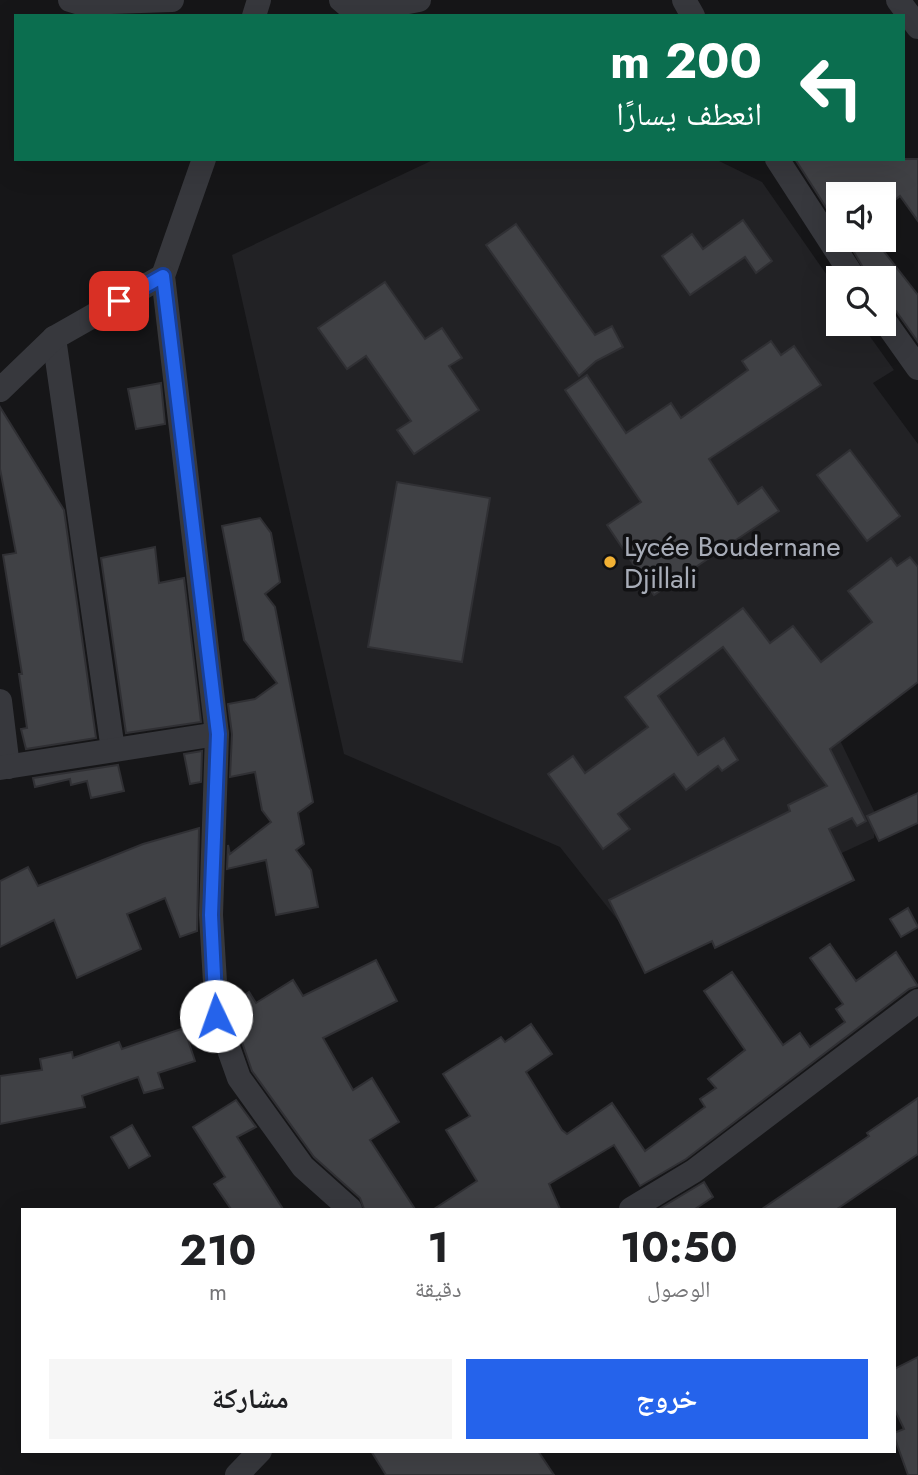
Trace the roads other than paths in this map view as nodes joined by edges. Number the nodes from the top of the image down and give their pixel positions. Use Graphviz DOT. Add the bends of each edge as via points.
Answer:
graph roads {
  1 [pos="70,0"];
  2 [pos="172,0"];
  3 [pos="341,0"];
  4 [pos="419,0"];
  5 [pos="898,0"];
  6 [pos="918,27"];
  7 [pos="203,161"];
  8 [pos="778,161"];
  9 [pos="846,266"];
  10 [pos="163,276"];
  11 [pos="895,336"];
  12 [pos="54,338"];
  13 [pos="918,368"];
  14 [pos="0,390"];
  15 [pos="0,701"];
  16 [pos="218,734"];
  17 [pos="113,750"];
  18 [pos="4,768"];
  19 [pos="918,1001"];
  20 [pos="349,1208"];
  21 [pos="633,1208"];
  22 [pos="258,1453"];
  23 [pos="237,1475"];
  1 -- 2 [label="street"];
  3 -- 4 [label="street" via="355,12"];
  5 -- 6 [label="street"];
  7 -- 10 [label="street"];
  8 -- 9 [label="street"];
  10 -- 12 [label="street"];
  10 -- 16 [label="street"];
  11 -- 13 [label="street"];
  12 -- 14 [label="street"];
  12 -- 17 [label="street"];
  15 -- 18 [label="street"];
  16 -- 17 [label="street"];
  16 -- 20 [label="street" via="211,915 216,1016 239,1078 303,1167"];
  17 -- 18 [label="street"];
  19 -- 21 [label="street" via="694,1171"];
  22 -- 23 [label="street"];
}
